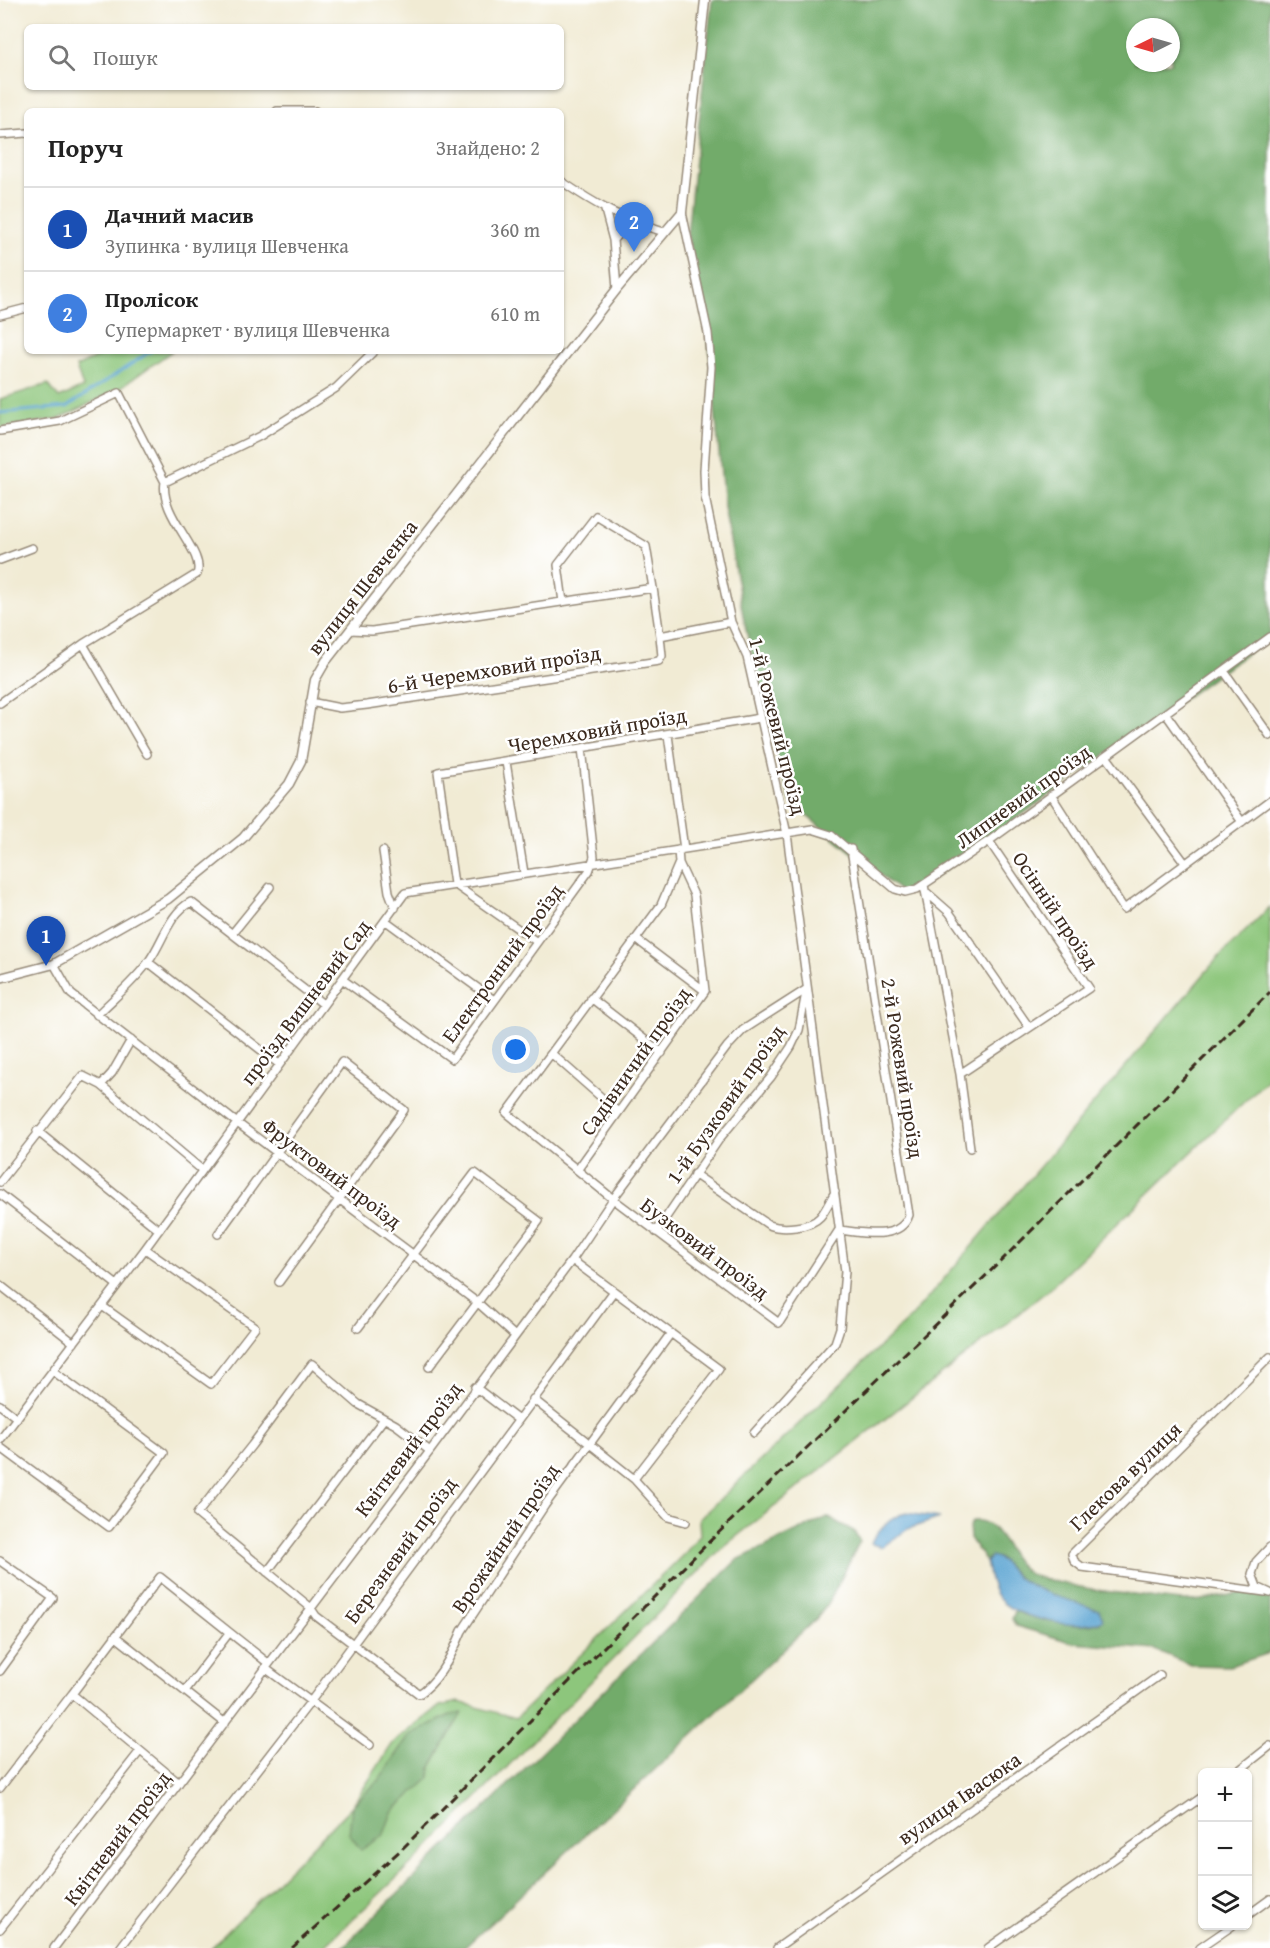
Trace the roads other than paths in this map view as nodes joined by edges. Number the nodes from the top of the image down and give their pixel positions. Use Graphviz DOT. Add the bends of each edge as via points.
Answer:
graph roads {
  1 [pos="705,0"];
  2 [pos="24,133"];
  3 [pos="0,135"];
  4 [pos="564,183"];
  5 [pos="605,210"];
  6 [pos="682,212"];
  7 [pos="629,222"];
  8 [pos="664,232"];
  9 [pos="613,240"];
  10 [pos="617,289"];
  11 [pos="24,309"];
  12 [pos="0,315"];
  13 [pos="371,354"];
  14 [pos="0,431"];
  15 [pos="165,482"];
  16 [pos="32,548"];
  17 [pos="0,560"];
  18 [pos="653,588"];
  19 [pos="563,602"];
  20 [pos="732,622"];
  21 [pos="350,630"];
  22 [pos="660,636"];
  23 [pos="1270,637"];
  24 [pos="83,644"];
  25 [pos="1224,671"];
  26 [pos="310,702"];
  27 [pos="0,703"];
  28 [pos="1166,714"];
  29 [pos="760,718"];
  30 [pos="668,735"];
  31 [pos="1270,736"];
  32 [pos="582,748"];
  33 [pos="147,754"];
  34 [pos="1106,756"];
  35 [pos="506,762"];
  36 [pos="1051,795"];
  37 [pos="1270,801"];
  38 [pos="1242,822"];
  39 [pos="787,834"];
  40 [pos="989,841"];
  41 [pos="851,849"];
  42 [pos="681,850"];
  43 [pos="383,851"];
  44 [pos="592,862"];
  45 [pos="679,863"];
  46 [pos="1185,863"];
  47 [pos="524,873"];
  48 [pos="454,884"];
  49 [pos="270,887"];
  50 [pos="925,888"];
  51 [pos="395,908"];
  52 [pos="386,921"];
  53 [pos="232,933"];
  54 [pos="636,939"];
  55 [pos="537,942"];
  56 [pos="148,962"];
  57 [pos="54,964"];
  58 [pos="0,978"];
  59 [pos="342,979"];
  60 [pos="807,989"];
  61 [pos="705,991"];
  62 [pos="591,999"];
  63 [pos="494,1000"];
  64 [pos="322,1004"];
  65 [pos="98,1015"];
  66 [pos="1029,1027"];
  67 [pos="131,1040"];
  68 [pos="552,1053"];
  69 [pos="662,1053"];
  70 [pos="279,1064"];
  71 [pos="960,1074"];
  72 [pos="101,1085"];
  73 [pos="618,1112"];
  74 [pos="236,1122"];
  75 [pos="37,1131"];
  76 [pos="970,1148"];
  77 [pos="277,1152"];
  78 [pos="578,1169"];
  79 [pos="202,1170"];
  80 [pos="694,1174"];
  81 [pos="0,1182"];
  82 [pos="835,1192"];
  83 [pos="0,1194"];
  84 [pos="338,1198"];
  85 [pos="613,1199"];
  86 [pos="159,1230"];
  87 [pos="839,1230"];
  88 [pos="656,1232"];
  89 [pos="218,1234"];
  90 [pos="145,1249"];
  91 [pos="412,1254"];
  92 [pos="572,1260"];
  93 [pos="279,1282"];
  94 [pos="0,1285"];
  95 [pos="117,1285"];
  96 [pos="614,1291"];
  97 [pos="478,1303"];
  98 [pos="102,1306"];
  99 [pos="358,1328"];
  100 [pos="671,1333"];
  101 [pos="514,1335"];
  102 [pos="74,1343"];
  103 [pos="1270,1357"];
  104 [pos="429,1367"];
  105 [pos="53,1371"];
  106 [pos="475,1387"];
  107 [pos="533,1399"];
  108 [pos="0,1405"];
  109 [pos="17,1418"];
  110 [pos="517,1419"];
  111 [pos="383,1420"];
  112 [pos="754,1433"];
  113 [pos="0,1440"];
  114 [pos="590,1444"];
  115 [pos="0,1447"];
  116 [pos="430,1451"];
  117 [pos="634,1479"];
  118 [pos="686,1522"];
  119 [pos="1270,1547"];
  120 [pos="0,1561"];
  121 [pos="267,1572"];
  122 [pos="1268,1593"];
  123 [pos="310,1607"];
  124 [pos="229,1633"];
  125 [pos="115,1636"];
  126 [pos="352,1643"];
  127 [pos="266,1666"];
  128 [pos="0,1671"];
  129 [pos="1160,1675"];
  130 [pos="185,1692"];
  131 [pos="72,1695"];
  132 [pos="311,1701"];
  133 [pos="225,1723"];
  134 [pos="370,1745"];
  135 [pos="1270,1746"];
  136 [pos="140,1751"];
  137 [pos="1243,1768"];
  138 [pos="180,1783"];
  139 [pos="0,1788"];
  140 [pos="1198,1801"];
  141 [pos="1270,1899"];
  142 [pos="1252,1912"];
  143 [pos="0,1929"];
  144 [pos="1226,1930"];
  145 [pos="54,1948"];
  146 [pos="120,1948"];
  147 [pos="777,1948"];
  148 [pos="988,1948"];
  149 [pos="1200,1948"];
  1 -- 6 [label="street, 1-й Рожевий проїзд"];
  2 -- 3 [label="street"];
  4 -- 5 [label="street"];
  5 -- 7 [label="street"];
  5 -- 9 [label="street"];
  6 -- 8 [label="street, вулиця Шевченка"];
  6 -- 20 [label="street, 1-й Рожевий проїзд" via="708,333 711,367 704,485"];
  7 -- 8 [label="street"];
  7 -- 9 [label="street"];
  8 -- 10 [label="street, вулиця Шевченка"];
  9 -- 10 [label="street"];
  10 -- 21 [label="street, вулиця Шевченка"];
  11 -- 12 [label="street"];
  13 -- 15 [label="street" via="336,388 260,436"];
  14 -- 15 [label="street" via="60,421 119,393"];
  15 -- 24 [label="street" via="165,503 198,561 197,574"];
  16 -- 17 [label="street"];
  18 -- 19 [label="street"];
  18 -- 19 [label="street, 6-й Черемховий проїзд" via="646,546 596,516 558,565"];
  18 -- 22 [label="street, 6-й Черемховий проїзд"];
  19 -- 21 [label="street" via="372,631"];
  20 -- 22 [label="street"];
  20 -- 29 [label="street, 1-й Рожевий проїзд" via="747,657"];
  21 -- 26 [label="street, вулиця Шевченка" via="315,680"];
  22 -- 26 [label="street, 6-й Черемховий проїзд" via="659,661 367,705 340,708"];
  23 -- 25 [label="street, Липневий проїзд"];
  24 -- 27 [label="street"];
  24 -- 33 [label="street"];
  25 -- 28 [label="street, Липневий проїзд"];
  25 -- 31 [label="street"];
  26 -- 57 [label="street, вулиця Шевченка" via="301,761 289,784 243,838 168,899"];
  28 -- 34 [label="street, Липневий проїзд"];
  28 -- 38 [label="street"];
  29 -- 30 [label="street, Черемховий проїзд"];
  29 -- 39 [label="street, 1-й Рожевий проїзд"];
  30 -- 32 [label="street, Черемховий проїзд"];
  30 -- 42 [label="street"];
  32 -- 35 [label="street, Черемховий проїзд"];
  32 -- 44 [label="street"];
  34 -- 36 [label="street, Липневий проїзд"];
  34 -- 46 [label="street"];
  35 -- 47 [label="street"];
  35 -- 48 [label="street, Черемховий проїзд" via="438,772"];
  36 -- 40 [label="street, Липневий проїзд"];
  36 -- 46 [label="street" via="1124,909"];
  37 -- 38 [label="street"];
  38 -- 46 [label="street"];
  39 -- 41 [label="street, Липневий проїзд" via="820,830"];
  39 -- 42 [label="street, проїзд Вишневий Сад"];
  39 -- 60 [label="street, 1-й Рожевий проїзд"];
  40 -- 50 [label="street, Липневий проїзд"];
  40 -- 66 [label="street, Осінній проїзд" via="1089,988"];
  41 -- 50 [label="street, Липневий проїзд" via="898,891"];
  41 -- 87 [label="street, 2-й Рожевий проїзд" via="909,1215 903,1225 888,1232"];
  42 -- 44 [label="street, проїзд Вишневий Сад"];
  42 -- 45 [label="street"];
  43 -- 51 [label="street"];
  44 -- 47 [label="street, проїзд Вишневий Сад"];
  44 -- 55 [label="street, Електронний проїзд" via="590,871"];
  45 -- 54 [label="street" via="661,905"];
  45 -- 61 [label="street, Садівничий проїзд" via="694,895"];
  47 -- 48 [label="street, проїзд Вишневий Сад"];
  48 -- 51 [label="street, проїзд Вишневий Сад" via="405,893"];
  48 -- 55 [label="street"];
  49 -- 53 [label="street"];
  50 -- 66 [label="street" via="949,912"];
  50 -- 71 [label="street"];
  51 -- 52 [label="street, проїзд Вишневий Сад"];
  52 -- 59 [label="street, проїзд Вишневий Сад"];
  52 -- 63 [label="street"];
  53 -- 56 [label="street" via="191,902 182,906"];
  53 -- 64 [label="street"];
  54 -- 61 [label="street"];
  54 -- 62 [label="street"];
  55 -- 63 [label="street, Електронний проїзд"];
  56 -- 65 [label="street"];
  56 -- 70 [label="street"];
  57 -- 58 [label="street, вулиця Шевченка"];
  57 -- 65 [label="street, Фруктовий проїзд" via="71,994"];
  59 -- 63 [label="street, Електронний проїзд" via="452,1059"];
  59 -- 64 [label="street, проїзд Вишневий Сад"];
  60 -- 80 [label="street, 1-й Бузковий проїзд" via="799,1030 791,1047"];
  60 -- 82 [label="street, 1-й Рожевий проїзд"];
  60 -- 85 [label="street, Квітневий проїзд" via="743,1030 727,1047"];
  61 -- 69 [label="street, Садівничий проїзд"];
  62 -- 68 [label="street"];
  62 -- 69 [label="street"];
  64 -- 70 [label="street, проїзд Вишневий Сад"];
  65 -- 67 [label="street, Фруктовий проїзд"];
  66 -- 71 [label="street, Осінній проїзд"];
  67 -- 72 [label="street" via="112,1074"];
  67 -- 74 [label="street, Фруктовий проїзд"];
  68 -- 73 [label="street"];
  68 -- 78 [label="street, Бузковий проїзд" via="507,1113"];
  69 -- 73 [label="street, Садівничий проїзд"];
  70 -- 74 [label="street, проїзд Вишневий Сад"];
  71 -- 76 [label="street"];
  72 -- 75 [label="street" via="83,1076"];
  72 -- 79 [label="street"];
  73 -- 78 [label="street, Садівничий проїзд"];
  74 -- 77 [label="street, Фруктовий проїзд"];
  74 -- 79 [label="street, проїзд Вишневий Сад"];
  75 -- 81 [label="street"];
  75 -- 86 [label="street"];
  77 -- 84 [label="street, Фруктовий проїзд"];
  77 -- 84 [label="street" via="342,1062 404,1110"];
  77 -- 89 [label="street"];
  78 -- 85 [label="street, Бузковий проїзд"];
  79 -- 86 [label="street, проїзд Вишневий Сад"];
  80 -- 82 [label="street" via="778,1228 809,1224 819,1218"];
  80 -- 88 [label="street, 1-й Бузковий проїзд"];
  82 -- 87 [label="street, 1-й Рожевий проїзд"];
  83 -- 95 [label="street"];
  84 -- 91 [label="street, Фруктовий проїзд"];
  84 -- 93 [label="street"];
  85 -- 88 [label="street, Бузковий проїзд"];
  85 -- 92 [label="street, Квітневий проїзд"];
  86 -- 90 [label="street, проїзд Вишневий Сад"];
  87 -- 88 [label="street, Бузковий проїзд" via="779,1323"];
  87 -- 112 [label="street, 1-й Рожевий проїзд" via="845,1271 838,1336 826,1355"];
  90 -- 95 [label="street, проїзд Вишневий Сад"];
  90 -- 98 [label="street" via="255,1327 211,1384"];
  91 -- 97 [label="street, Фруктовий проїзд"];
  91 -- 97 [label="street" via="475,1173 539,1221"];
  91 -- 99 [label="street"];
  92 -- 96 [label="street"];
  92 -- 101 [label="street, Квітневий проїзд"];
  94 -- 102 [label="street"];
  95 -- 98 [label="street, проїзд Вишневий Сад"];
  96 -- 100 [label="street"];
  96 -- 107 [label="street, Березневий проїзд"];
  97 -- 101 [label="street, Фруктовий проїзд"];
  97 -- 104 [label="street"];
  98 -- 102 [label="street, проїзд Вишневий Сад"];
  100 -- 114 [label="street, Врожайний проїзд"];
  100 -- 117 [label="street" via="719,1369"];
  101 -- 106 [label="street, Квітневий проїзд"];
  102 -- 105 [label="street, проїзд Вишневий Сад"];
  103 -- 122 [label="street, Глекова вулиця" via="1072,1554 1082,1567"];
  105 -- 109 [label="street, проїзд Вишневий Сад"];
  105 -- 115 [label="street" via="164,1454 108,1527"];
  106 -- 110 [label="street"];
  106 -- 116 [label="street, Квітневий проїзд"];
  107 -- 110 [label="street, Березневий проїзд"];
  107 -- 114 [label="street"];
  108 -- 109 [label="street"];
  109 -- 113 [label="street, проїзд Вишневий Сад"];
  110 -- 126 [label="street, Березневий проїзд"];
  111 -- 116 [label="street"];
  111 -- 121 [label="street"];
  111 -- 121 [label="street" via="312,1364 196,1514"];
  114 -- 117 [label="street"];
  114 -- 126 [label="street, Врожайний проїзд" via="545,1505 427,1689 419,1694 413,1692"];
  116 -- 123 [label="street, Квітневий проїзд"];
  117 -- 118 [label="street" via="668,1517"];
  119 -- 122 [label="street" via="1256,1562 1252,1575 1255,1584"];
  120 -- 128 [label="street" via="53,1598"];
  121 -- 123 [label="street"];
  123 -- 126 [label="street"];
  123 -- 127 [label="street, Квітневий проїзд"];
  124 -- 125 [label="street" via="160,1577"];
  124 -- 127 [label="street"];
  124 -- 130 [label="street"];
  125 -- 130 [label="street"];
  125 -- 131 [label="street"];
  126 -- 132 [label="street, Березневий проїзд"];
  127 -- 132 [label="street"];
  127 -- 133 [label="street, Квітневий проїзд"];
  129 -- 147 [label="street, вулиця Івасюка"];
  130 -- 133 [label="street"];
  131 -- 136 [label="street"];
  131 -- 139 [label="street"];
  132 -- 134 [label="street"];
  132 -- 146 [label="street, Березневий проїзд"];
  133 -- 138 [label="street, Квітневий проїзд"];
  135 -- 137 [label="street"];
  136 -- 138 [label="street"];
  136 -- 143 [label="street"];
  138 -- 145 [label="street, Квітневий проїзд"];
  140 -- 148 [label="street"];
  141 -- 142 [label="street"];
  144 -- 149 [label="street"];
}
